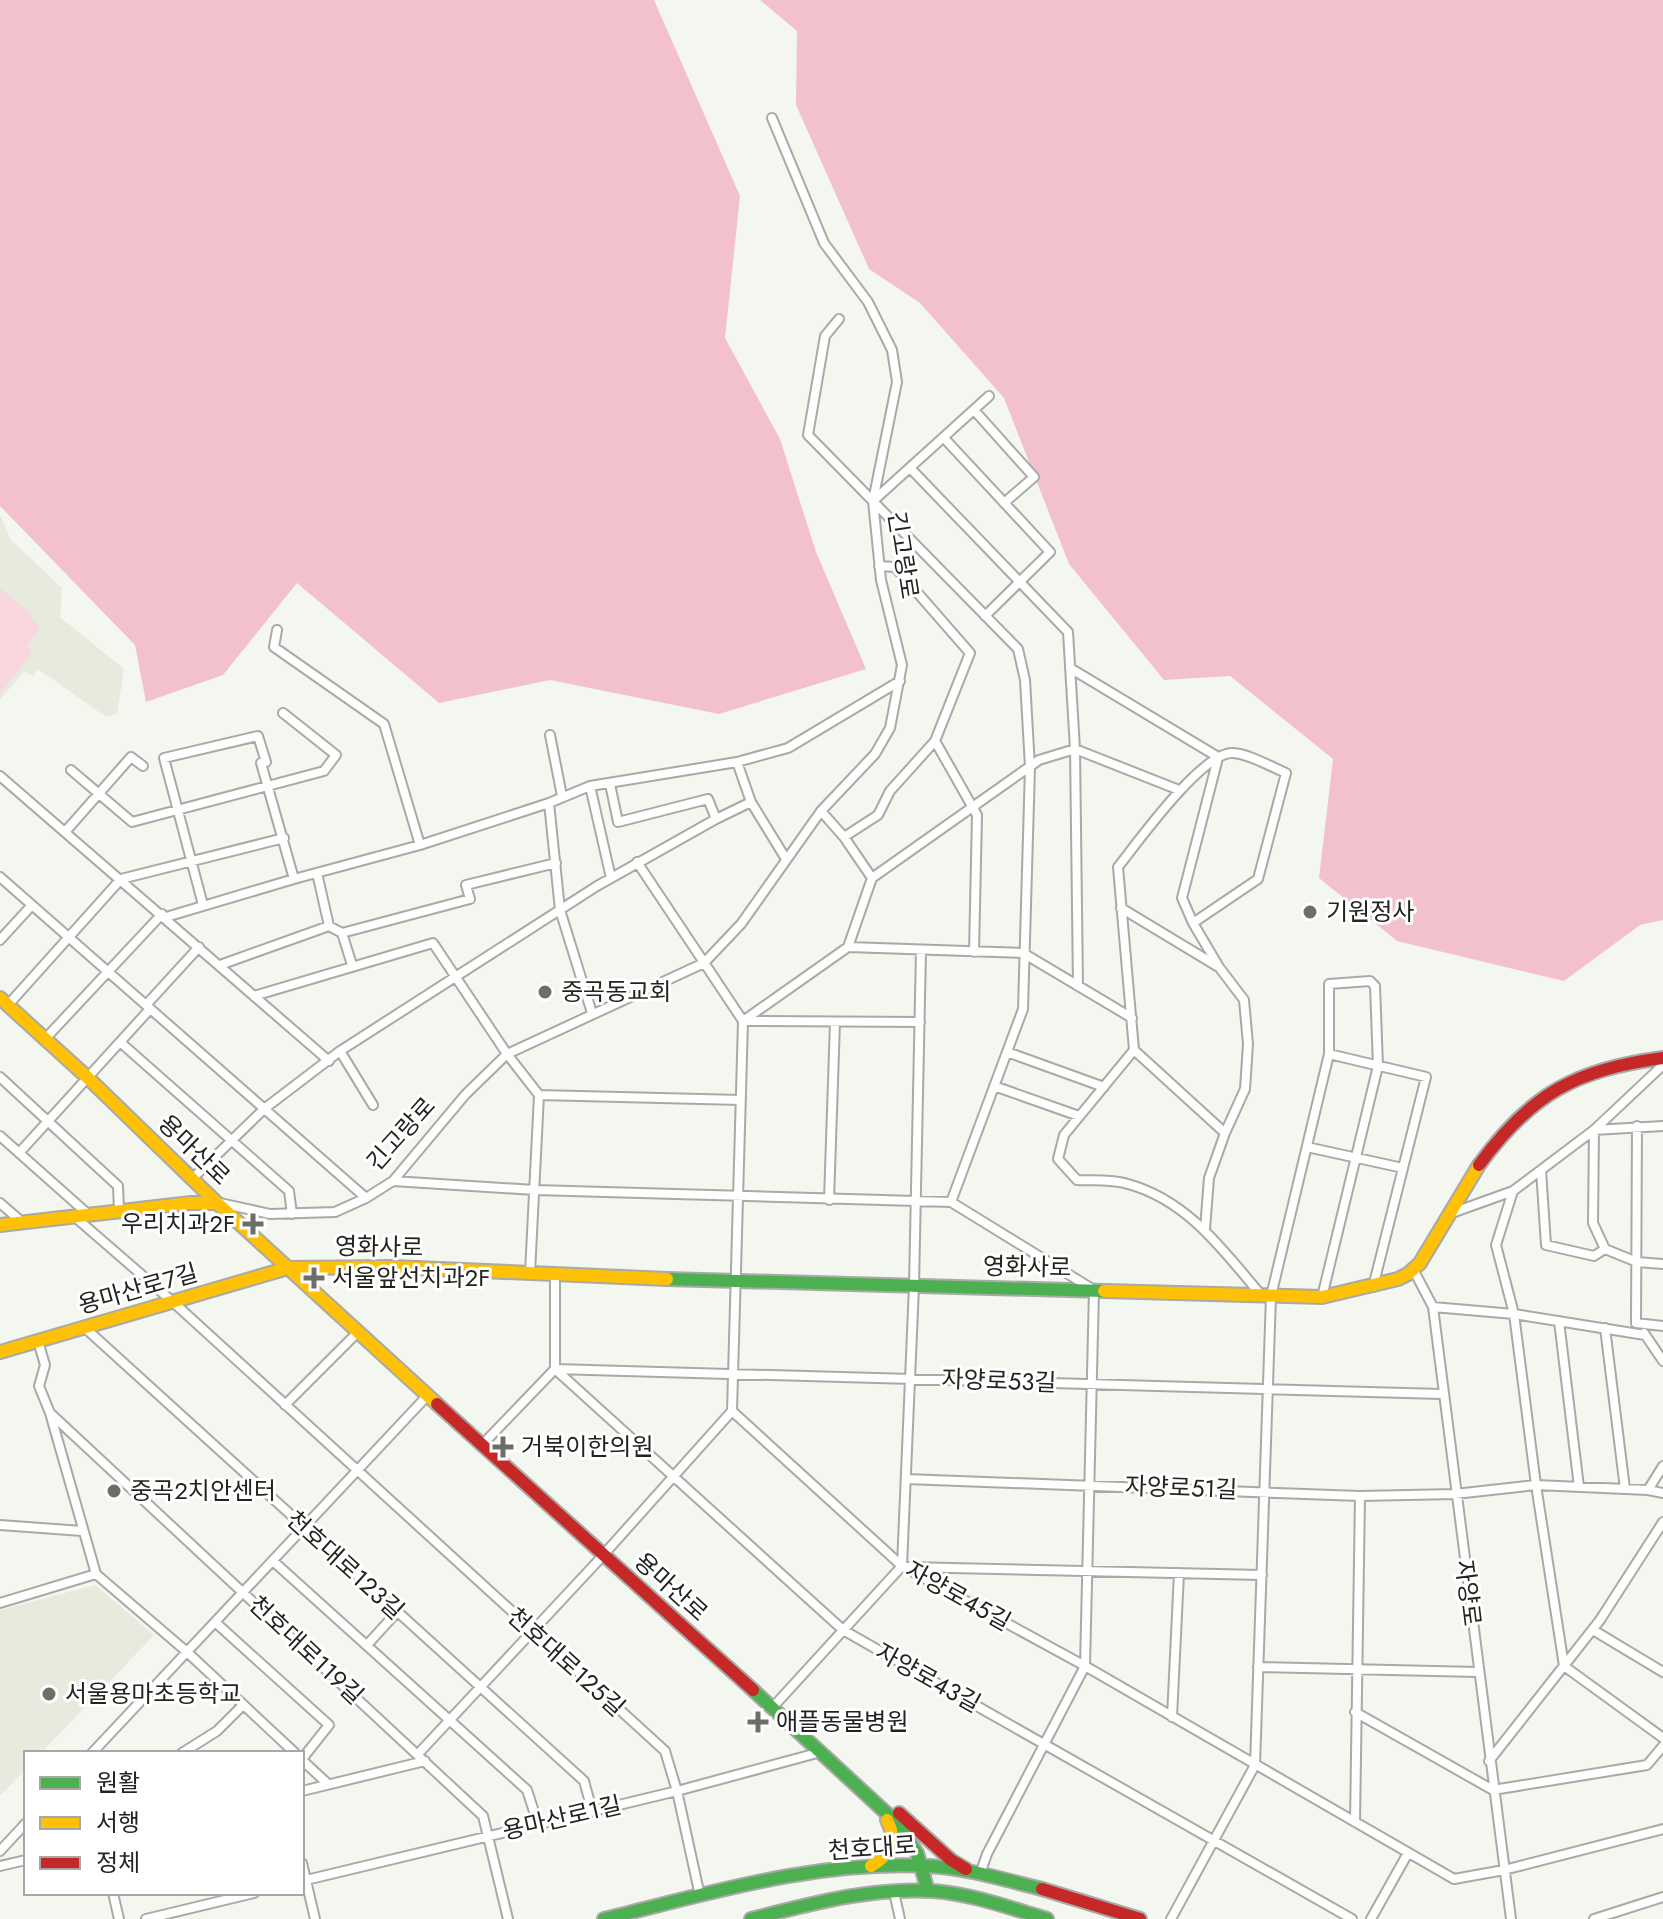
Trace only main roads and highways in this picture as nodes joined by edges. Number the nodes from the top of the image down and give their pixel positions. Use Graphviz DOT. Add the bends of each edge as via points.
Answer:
graph roads {
  1 [pos="2,1000"];
  2 [pos="1663,1058"];
  3 [pos="217,1203"];
  4 [pos="0,1225"];
  5 [pos="288,1268"];
  6 [pos="0,1352"];
  7 [pos="877,1802"];
  8 [pos="924,1866"];
  9 [pos="864,1868"];
  10 [pos="976,1873"];
  11 [pos="928,1891"];
  12 [pos="604,1919"];
  13 [pos="751,1919"];
  14 [pos="1047,1919"];
  15 [pos="1140,1919"];
  1 -- 3 [label="main road, 용마산로"];
  2 -- 5 [label="main road, 영화사로" via="1590,1072 1548,1091 1502,1134 1475,1169 1414,1271 1373,1287 1322,1297"];
  3 -- 4 [label="main road, 긴고랑로"];
  3 -- 5 [label="main road, 용마산로"];
  5 -- 6 [label="main road, 용마산로7길"];
  5 -- 7 [label="main road, 용마산로"];
  7 -- 8 [label="main road, 용마산로" via="904,1831"];
  7 -- 9 [label="main road" via="894,1829 895,1842 882,1859"];
  7 -- 10 [label="main road" via="901,1815 951,1860"];
  8 -- 9 [label="main road, 천호대로"];
  8 -- 10 [label="main road, 천호대로"];
  8 -- 11 [label="main road, 용마산로"];
  9 -- 12 [label="main road, 천호대로" via="783,1879"];
  10 -- 15 [label="main road, 천호대로"];
  11 -- 13 [label="main road, 천호대로" via="831,1901"];
  11 -- 14 [label="main road, 천호대로"];
}
